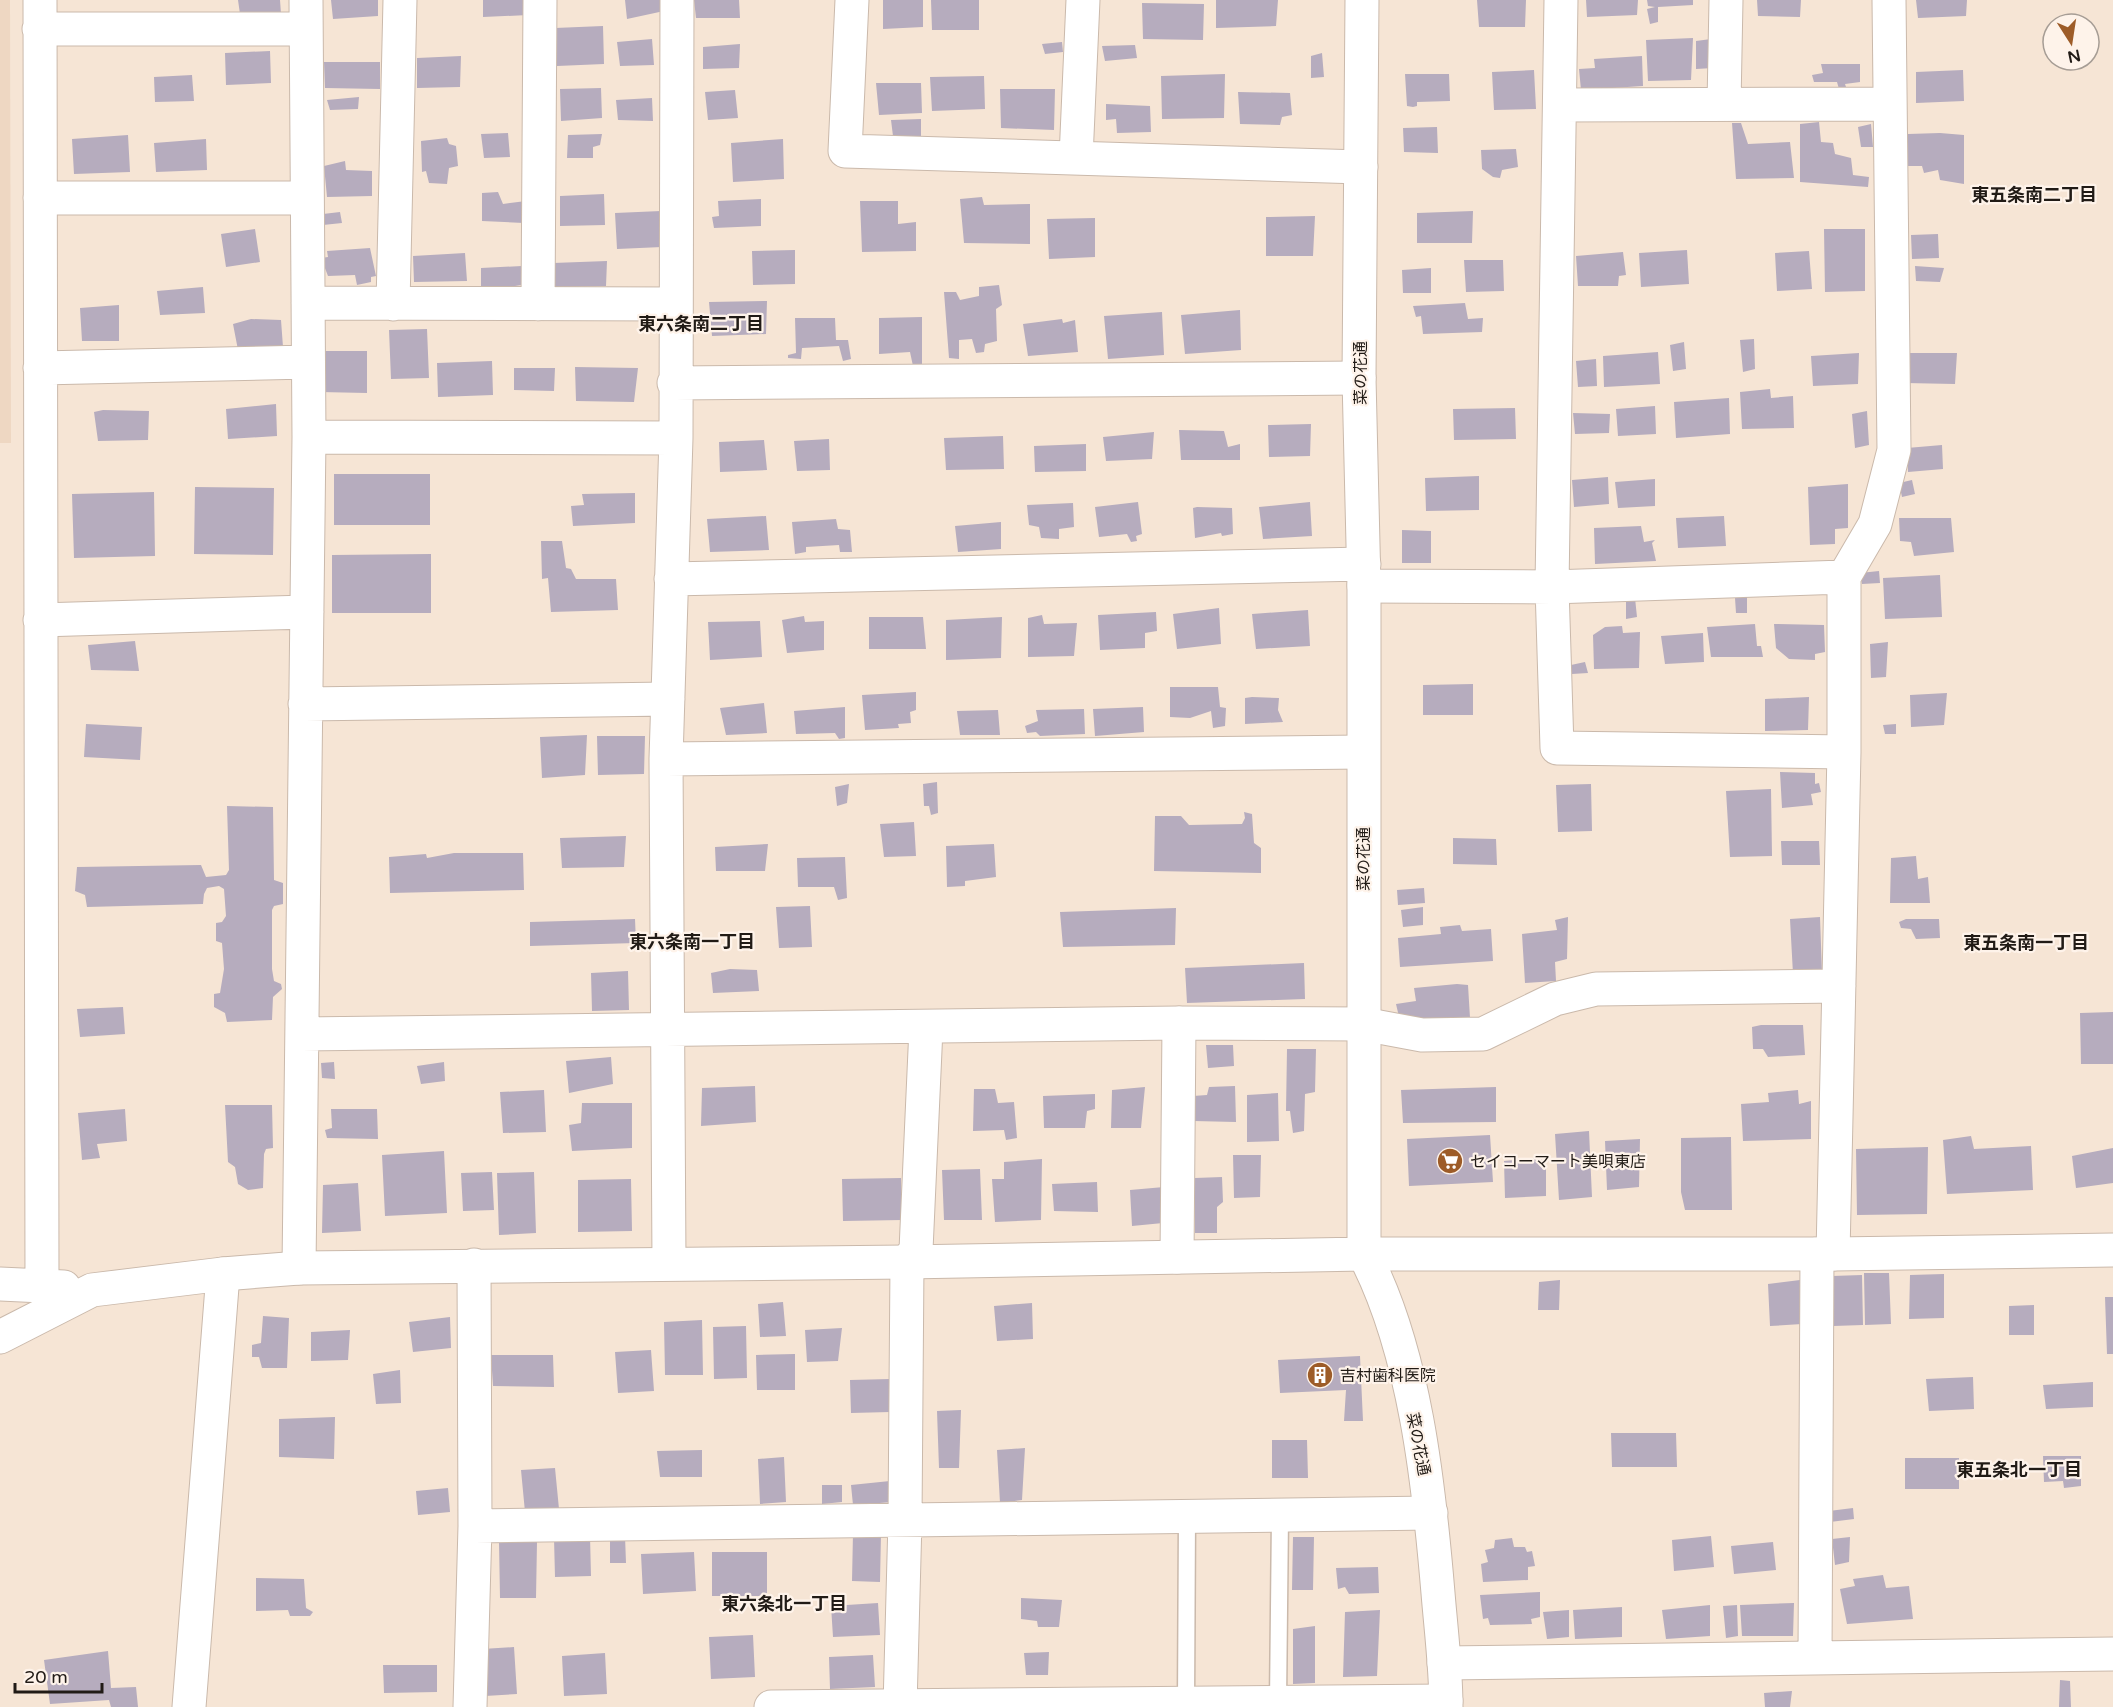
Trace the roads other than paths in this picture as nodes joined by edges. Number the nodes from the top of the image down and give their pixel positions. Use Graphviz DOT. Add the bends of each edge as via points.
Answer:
graph roads {
  1 [pos="400,0"];
  2 [pos="540,0"];
  3 [pos="677,0"];
  4 [pos="852,0"];
  5 [pos="1083,0"];
  6 [pos="1362,0"];
  7 [pos="1562,0"];
  8 [pos="1726,0"];
  9 [pos="1889,0"];
  10 [pos="39,14"];
  11 [pos="306,15"];
  12 [pos="1724,104"];
  13 [pos="1890,104"];
  14 [pos="1560,105"];
  15 [pos="1076,158"];
  16 [pos="1360,167"];
  17 [pos="40,198"];
  18 [pos="307,198"];
  19 [pos="308,303"];
  20 [pos="393,304"];
  21 [pos="538,304"];
  22 [pos="675,304"];
  23 [pos="308,362"];
  24 [pos="40,368"];
  25 [pos="1359,378"];
  26 [pos="674,383"];
  27 [pos="309,437"];
  28 [pos="676,438"];
  29 [pos="1364,575"];
  30 [pos="1844,577"];
  31 [pos="671,579"];
  32 [pos="1552,587"];
  33 [pos="307,612"];
  34 [pos="40,620"];
  35 [pos="668,699"];
  36 [pos="305,704"];
  37 [pos="1363,752"];
  38 [pos="1844,752"];
  39 [pos="666,759"];
  40 [pos="1839,986"];
  41 [pos="1179,1023"];
  42 [pos="1363,1024"];
  43 [pos="926,1028"];
  44 [pos="667,1030"];
  45 [pos="302,1034"];
  46 [pos="2113,1250"];
  47 [pos="1364,1254"];
  48 [pos="1825,1254"];
  49 [pos="1177,1257"];
  50 [pos="907,1262"];
  51 [pos="669,1263"];
  52 [pos="474,1265"];
  53 [pos="299,1268"];
  54 [pos="223,1274"];
  55 [pos="0,1284"];
  56 [pos="42,1285"];
  57 [pos="92,1290"];
  58 [pos="0,1337"];
  59 [pos="1431,1513"];
  60 [pos="1280,1515"];
  61 [pos="1187,1517"];
  62 [pos="905,1520"];
  63 [pos="475,1526"];
  64 [pos="2113,1654"];
  65 [pos="1815,1658"];
  66 [pos="1444,1663"];
  67 [pos="1278,1702"];
  68 [pos="1186,1703"];
  69 [pos="1446,1704"];
  70 [pos="900,1706"];
  71 [pos="189,1707"];
  72 [pos="470,1707"];
  73 [pos="771,1707"];
  1 -- 20 [label="street"];
  2 -- 21 [label="street"];
  3 -- 22 [label="street"];
  4 -- 15 [label="street" via="845,151"];
  5 -- 15 [label="street"];
  6 -- 16 [label="street, 菜の花通"];
  7 -- 14 [label="street"];
  8 -- 12 [label="street"];
  9 -- 13 [label="street"];
  10 -- 11 [label="street"];
  10 -- 17 [label="street"];
  11 -- 18 [label="street"];
  12 -- 13 [label="street"];
  12 -- 14 [label="street"];
  13 -- 30 [label="street" via="1894,450 1875,524"];
  14 -- 32 [label="street"];
  15 -- 16 [label="street"];
  16 -- 25 [label="street, 菜の花通"];
  17 -- 18 [label="street"];
  17 -- 24 [label="street"];
  18 -- 19 [label="street"];
  19 -- 20 [label="street"];
  19 -- 23 [label="street"];
  20 -- 21 [label="street"];
  21 -- 22 [label="street"];
  22 -- 26 [label="street"];
  23 -- 24 [label="street"];
  23 -- 27 [label="street"];
  24 -- 34 [label="street"];
  25 -- 26 [label="street"];
  25 -- 29 [label="street, 菜の花通"];
  26 -- 28 [label="street"];
  27 -- 28 [label="street"];
  27 -- 33 [label="street"];
  28 -- 31 [label="street"];
  29 -- 31 [label="street"];
  29 -- 32 [label="street"];
  29 -- 37 [label="street, 菜の花通"];
  30 -- 32 [label="street"];
  30 -- 38 [label="street"];
  31 -- 35 [label="street"];
  32 -- 38 [label="street" via="1557,748"];
  33 -- 34 [label="street"];
  33 -- 36 [label="street"];
  34 -- 56 [label="street"];
  35 -- 36 [label="street"];
  35 -- 39 [label="street"];
  36 -- 45 [label="street"];
  37 -- 39 [label="street"];
  37 -- 42 [label="street, 菜の花通"];
  38 -- 40 [label="street"];
  39 -- 44 [label="street"];
  40 -- 42 [label="street" via="1596,989 1555,999 1483,1034 1422,1035"];
  40 -- 48 [label="street"];
  41 -- 42 [label="street"];
  41 -- 43 [label="street"];
  41 -- 49 [label="street"];
  42 -- 47 [label="street, 菜の花通"];
  43 -- 44 [label="street"];
  43 -- 50 [label="street" via="916,1250"];
  44 -- 45 [label="street"];
  44 -- 51 [label="street"];
  45 -- 53 [label="street"];
  46 -- 48 [label="street"];
  47 -- 48 [label="street"];
  47 -- 49 [label="street"];
  47 -- 59 [label="street, 菜の花通" via="1383,1290 1399,1348 1421,1443"];
  48 -- 65 [label="street"];
  49 -- 50 [label="street"];
  50 -- 51 [label="street"];
  50 -- 62 [label="street"];
  51 -- 52 [label="street"];
  52 -- 53 [label="street"];
  52 -- 63 [label="street"];
  53 -- 54 [label="street"];
  54 -- 57 [label="street"];
  54 -- 71 [label="street"];
  55 -- 56 [label="street"];
  56 -- 57 [label="street"];
  57 -- 58 [label="street"];
  59 -- 60 [label="street"];
  59 -- 66 [label="street, 菜の花通"];
  60 -- 61 [label="street"];
  60 -- 67 [label="lane"];
  61 -- 62 [label="street"];
  61 -- 68 [label="lane"];
  62 -- 63 [label="street"];
  62 -- 70 [label="street"];
  63 -- 72 [label="street"];
  64 -- 65 [label="street"];
  65 -- 66 [label="street"];
  66 -- 69 [label="street, 菜の花通"];
  67 -- 68 [label="street"];
  67 -- 69 [label="street"];
  68 -- 70 [label="street"];
  70 -- 73 [label="street"];
}
